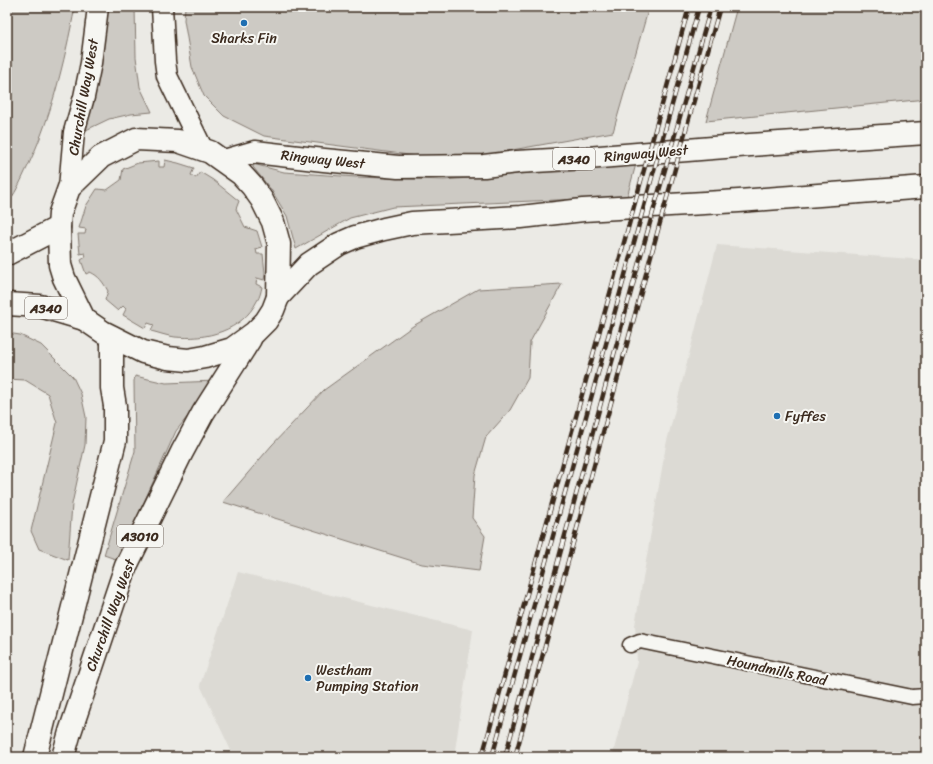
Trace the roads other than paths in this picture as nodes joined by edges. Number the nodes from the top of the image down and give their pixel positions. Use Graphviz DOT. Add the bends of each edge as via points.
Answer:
graph roads {
  1 [pos="98,7"];
  2 [pos="162,7"];
  3 [pos="926,118"];
  4 [pos="926,133"];
  5 [pos="750,145"];
  6 [pos="202,148"];
  7 [pos="224,161"];
  8 [pos="926,187"];
  9 [pos="69,188"];
  10 [pos="884,190"];
  11 [pos="926,195"];
  12 [pos="58,227"];
  13 [pos="7,254"];
  14 [pos="278,297"];
  15 [pos="7,304"];
  16 [pos="84,319"];
  17 [pos="254,333"];
  18 [pos="112,337"];
  19 [pos="630,646"];
  20 [pos="926,696"];
  21 [pos="35,757"];
  22 [pos="63,757"];
  1 -- 9 [label="main road, Churchill Way West" via="86,90 74,132"];
  2 -- 6 [label="main road" via="167,76"];
  3 -- 5 [label="main road"];
  4 -- 5 [label="main road, Ringway West / A340"];
  5 -- 7 [label="main road, Ringway West / A340" via="484,166 398,167 255,152"];
  6 -- 7 [label="main road"];
  6 -- 9 [label="main road" via="178,141 136,139 101,157"];
  7 -- 14 [label="main road" via="252,186 273,222 279,244"];
  8 -- 10 [label="main road"];
  9 -- 12 [label="main road"];
  10 -- 11 [label="main road"];
  10 -- 14 [label="main road" via="412,223 355,237 339,244 309,264"];
  12 -- 13 [label="main road"];
  12 -- 16 [label="main road" via="60,266"];
  14 -- 17 [label="main road" via="266,321"];
  15 -- 16 [label="main road, A340" via="40,306"];
  16 -- 18 [label="main road"];
  17 -- 18 [label="main road" via="232,349 188,360 142,352"];
  17 -- 22 [label="main road, Churchill Way West / A3010" via="203,413 163,488 126,566"];
  18 -- 21 [label="main road" via="115,441"];
  19 -- 20 [label="street, Houndmills Road" via="640,641 912,698"];
}
